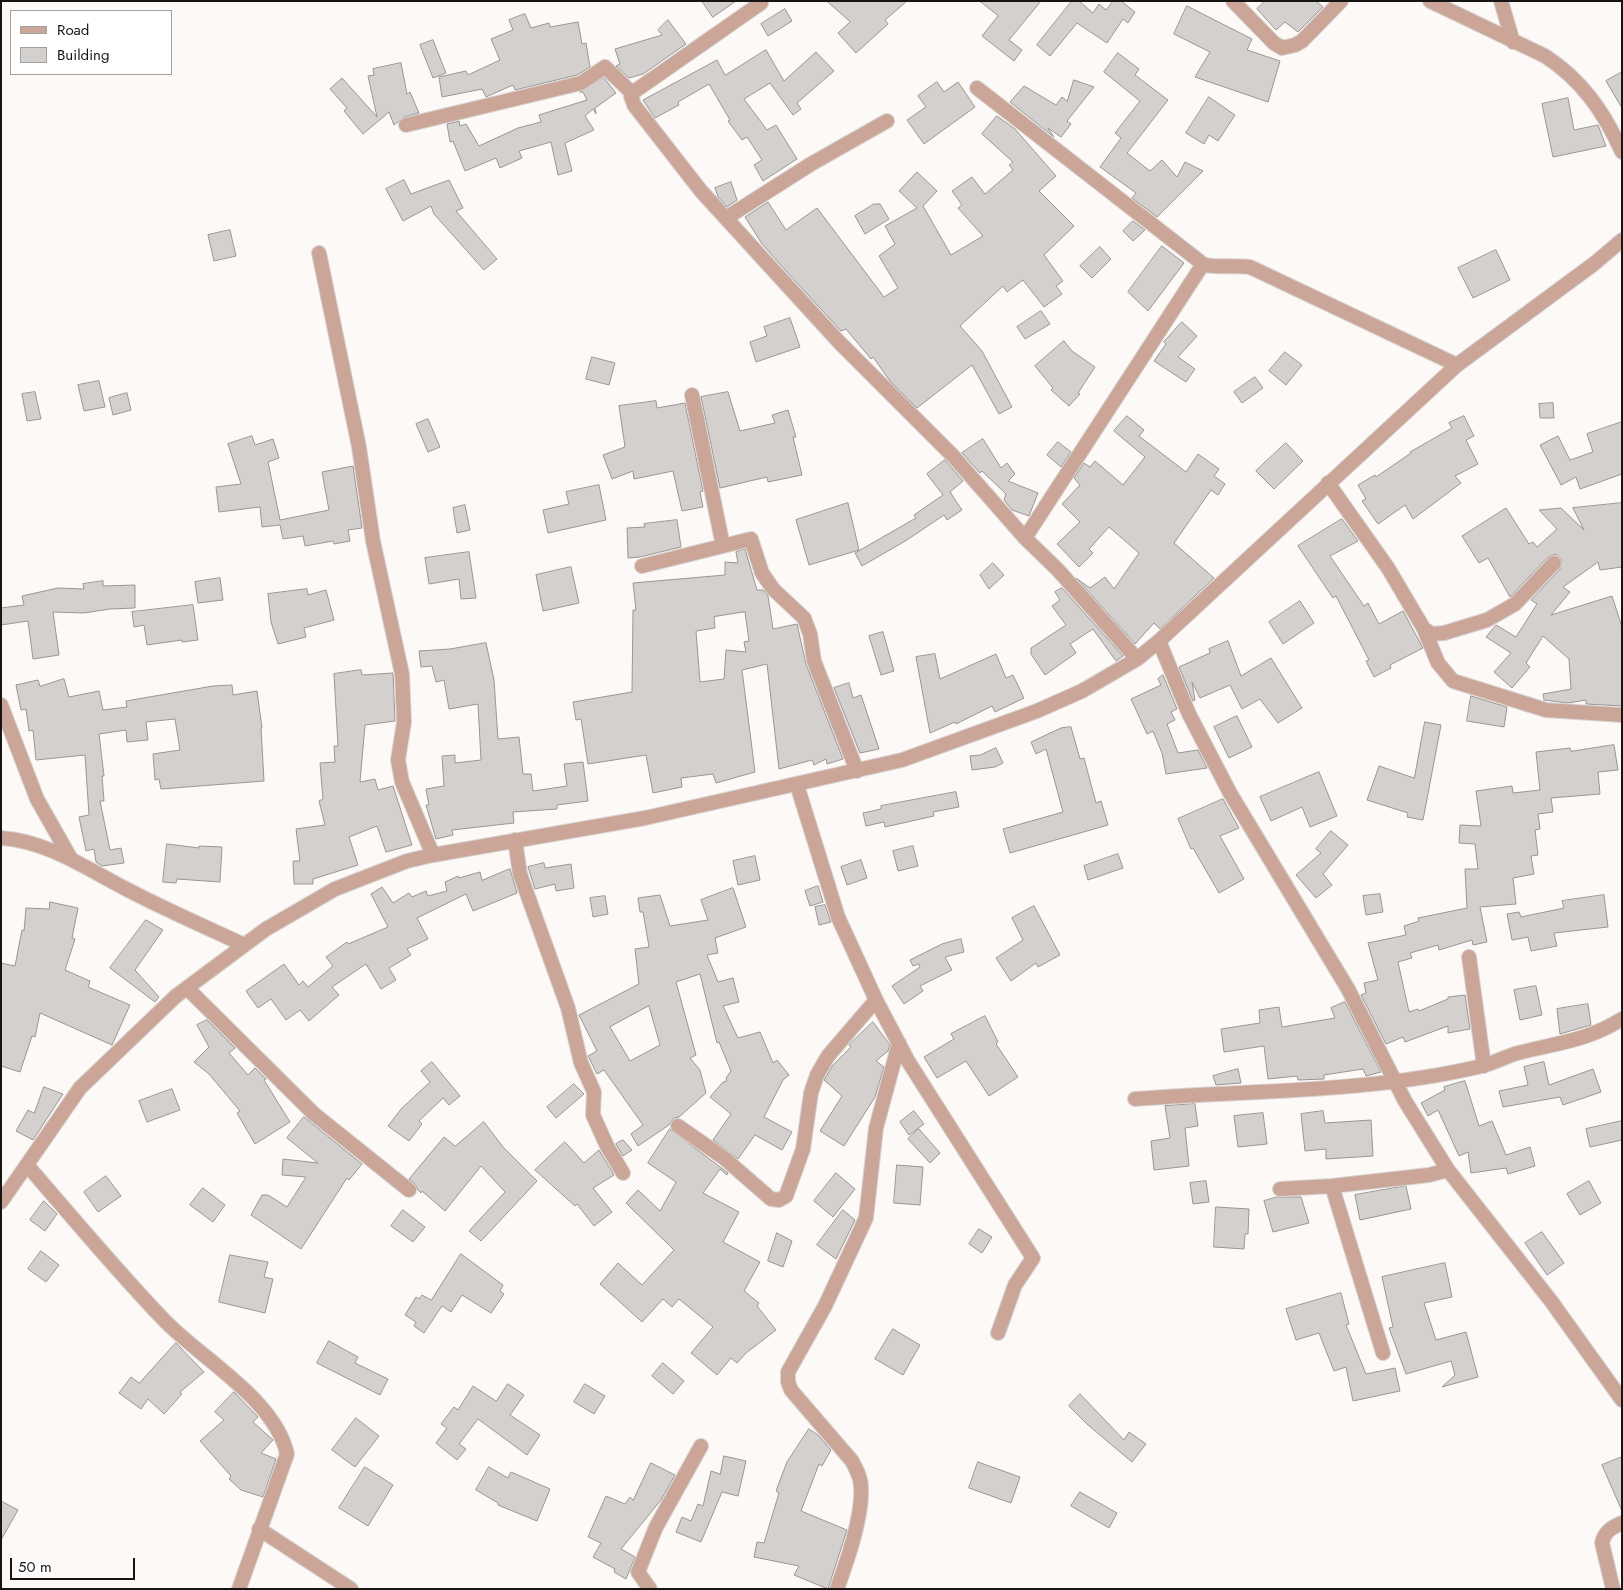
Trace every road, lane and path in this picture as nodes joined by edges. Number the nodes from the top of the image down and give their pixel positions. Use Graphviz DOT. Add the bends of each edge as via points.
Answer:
graph roads {
  1 [pos="1233,1"];
  2 [pos="1341,1"];
  3 [pos="1430,1"];
  4 [pos="1501,1"];
  5 [pos="761,3"];
  6 [pos="1513,42"];
  7 [pos="977,88"];
  8 [pos="632,94"];
  9 [pos="888,120"];
  10 [pos="406,125"];
  11 [pos="1622,152"];
  12 [pos="726,218"];
  13 [pos="1622,240"];
  14 [pos="320,253"];
  15 [pos="1203,264"];
  16 [pos="1457,365"];
  17 [pos="692,395"];
  18 [pos="1328,483"];
  19 [pos="1025,538"];
  20 [pos="723,546"];
  21 [pos="1554,563"];
  22 [pos="642,566"];
  23 [pos="1424,629"];
  24 [pos="1159,641"];
  25 [pos="1137,659"];
  26 [pos="1,705"];
  27 [pos="1622,715"];
  28 [pos="857,771"];
  29 [pos="797,785"];
  30 [pos="1,838"];
  31 [pos="515,840"];
  32 [pos="433,854"];
  33 [pos="71,859"];
  34 [pos="244,945"];
  35 [pos="1469,957"];
  36 [pos="186,988"];
  37 [pos="876,1000"];
  38 [pos="1622,1019"];
  39 [pos="899,1043"];
  40 [pos="1484,1066"];
  41 [pos="1395,1081"];
  42 [pos="1135,1099"];
  43 [pos="678,1126"];
  44 [pos="27,1165"];
  45 [pos="1448,1170"];
  46 [pos="623,1173"];
  47 [pos="1332,1186"];
  48 [pos="1280,1188"];
  49 [pos="409,1190"];
  50 [pos="1,1202"];
  51 [pos="998,1333"];
  52 [pos="1383,1353"];
  53 [pos="1622,1400"];
  54 [pos="701,1446"];
  55 [pos="1622,1523"];
  56 [pos="259,1528"];
  57 [pos="239,1589"];
  58 [pos="351,1589"];
  59 [pos="650,1589"];
  60 [pos="837,1589"];
  61 [pos="1613,1589"];
  1 -- 2 [label="street" via="1282,48 1302,41"];
  3 -- 6 [label="street"];
  4 -- 6 [label="street"];
  5 -- 8 [label="street"];
  6 -- 11 [label="street" via="1545,56 1574,77 1602,112"];
  7 -- 15 [label="street"];
  8 -- 10 [label="street" via="605,67 581,84"];
  8 -- 12 [label="street" via="640,114"];
  9 -- 12 [label="street"];
  12 -- 19 [label="street" via="839,342 953,456"];
  13 -- 16 [label="street"];
  14 -- 32 [label="street" via="359,447 373,541 402,674 404,722 398,760 402,782"];
  15 -- 16 [label="street" via="1208,267 1228,264 1250,267"];
  15 -- 19 [label="street"];
  16 -- 18 [label="street"];
  17 -- 20 [label="street"];
  18 -- 23 [label="street" via="1388,568"];
  18 -- 24 [label="street"];
  19 -- 25 [label="street"];
  20 -- 22 [label="street"];
  20 -- 28 [label="street" via="751,539 762,572 773,589 804,618 814,661"];
  21 -- 23 [label="street" via="1515,604 1487,620 1444,633 1432,634"];
  23 -- 27 [label="street" via="1438,663 1453,681 1546,710"];
  24 -- 25 [label="street"];
  24 -- 41 [label="street" via="1189,714 1230,793 1348,989"];
  25 -- 28 [label="street" via="1109,677 1037,711 902,760"];
  26 -- 33 [label="street" via="37,799"];
  28 -- 29 [label="street"];
  29 -- 31 [label="street" via="645,818"];
  29 -- 37 [label="street" via="838,917"];
  30 -- 33 [label="street" via="29,843"];
  31 -- 32 [label="street"];
  31 -- 46 [label="street" via="520,874 565,999 581,1063 594,1092 593,1115"];
  32 -- 34 [label="street" via="336,890"];
  33 -- 34 [label="street"];
  34 -- 36 [label="street"];
  35 -- 40 [label="street"];
  36 -- 44 [label="street" via="80,1088"];
  36 -- 49 [label="street" via="314,1114"];
  37 -- 39 [label="street"];
  37 -- 43 [label="street" via="828,1056 818,1075 811,1093 803,1149 786,1196 779,1200 771,1199 724,1158"];
  38 -- 40 [label="street" via="1590,1037 1516,1054"];
  39 -- 51 [label="street" via="1033,1258 1015,1286"];
  39 -- 60 [label="street" via="876,1128 866,1218 825,1306 788,1372 791,1390 852,1461 861,1486 849,1554"];
  40 -- 41 [label="street"];
  41 -- 42 [label="street" via="1284,1092"];
  41 -- 45 [label="street"];
  44 -- 50 [label="street"];
  44 -- 56 [label="street" via="165,1321 270,1415 284,1438 287,1454"];
  45 -- 47 [label="street"];
  45 -- 53 [label="street" via="1551,1301"];
  47 -- 48 [label="street"];
  47 -- 52 [label="street"];
  54 -- 59 [label="street" via="656,1527 638,1572"];
  55 -- 61 [label="street" via="1603,1536 1602,1543"];
  56 -- 57 [label="street"];
  56 -- 58 [label="street"];
}
